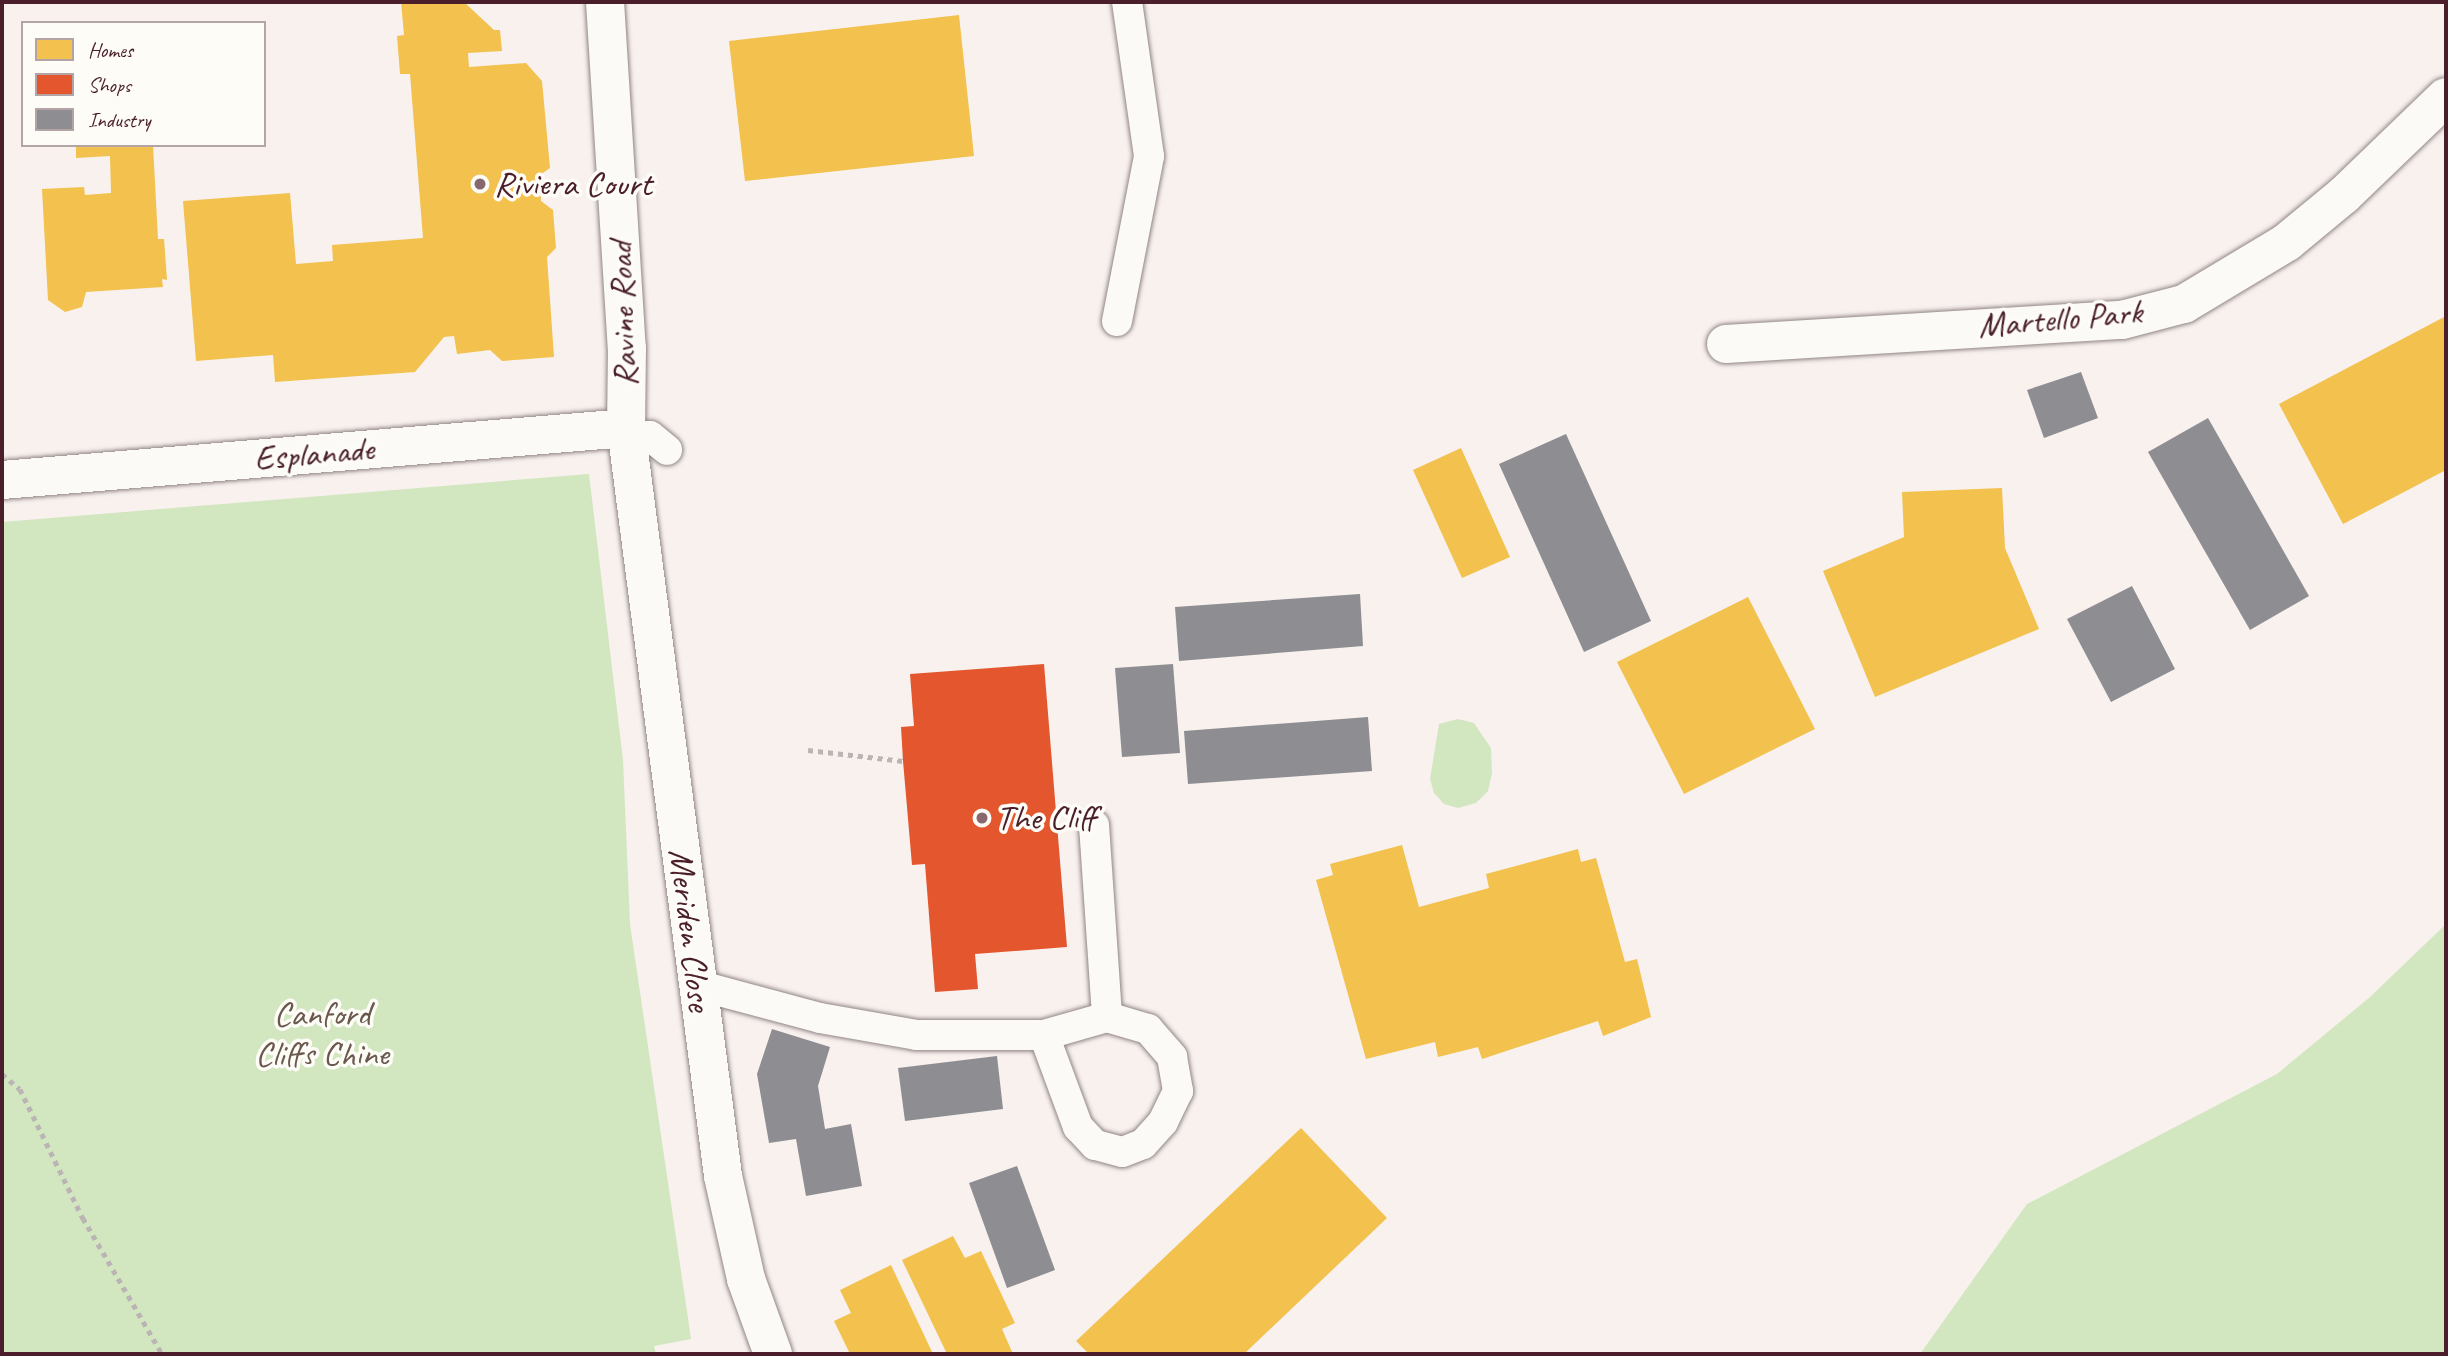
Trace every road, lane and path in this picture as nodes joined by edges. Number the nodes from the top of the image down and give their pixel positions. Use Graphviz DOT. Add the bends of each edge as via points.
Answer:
graph roads {
  1 [pos="605,2"];
  2 [pos="1127,2"];
  3 [pos="2446,97"];
  4 [pos="1117,321"];
  5 [pos="1726,344"];
  6 [pos="638,442"];
  7 [pos="2,480"];
  8 [pos="635,500"];
  9 [pos="808,750"];
  10 [pos="903,761"];
  11 [pos="1094,825"];
  12 [pos="697,985"];
  13 [pos="1107,1017"];
  14 [pos="1044,1035"];
  15 [pos="2,1074"];
  16 [pos="162,1354"];
  17 [pos="773,1354"];
  1 -- 6 [label="street, Ravine Road" via="627,348"];
  2 -- 4 [label="lane" via="1149,156"];
  3 -- 5 [label="street, Martello Park" via="2362,179 2287,242 2184,304 2122,320"];
  6 -- 7 [label="street, Esplanade"];
  6 -- 8 [label="street, Ravine Road"];
  8 -- 12 [label="street, Meriden Close"];
  9 -- 10 [label="path"];
  11 -- 13 [label="lane"];
  12 -- 14 [label="lane" via="821,1018 916,1035"];
  12 -- 17 [label="street, Meriden Close" via="723,1176 746,1279"];
  13 -- 14 [label="lane"];
  13 -- 14 [label="lane" via="1148,1029 1172,1057 1178,1091 1163,1122 1143,1144 1122,1152 1095,1144 1078,1127"];
  15 -- 16 [label="path" via="20,1089 83,1219"];
}
